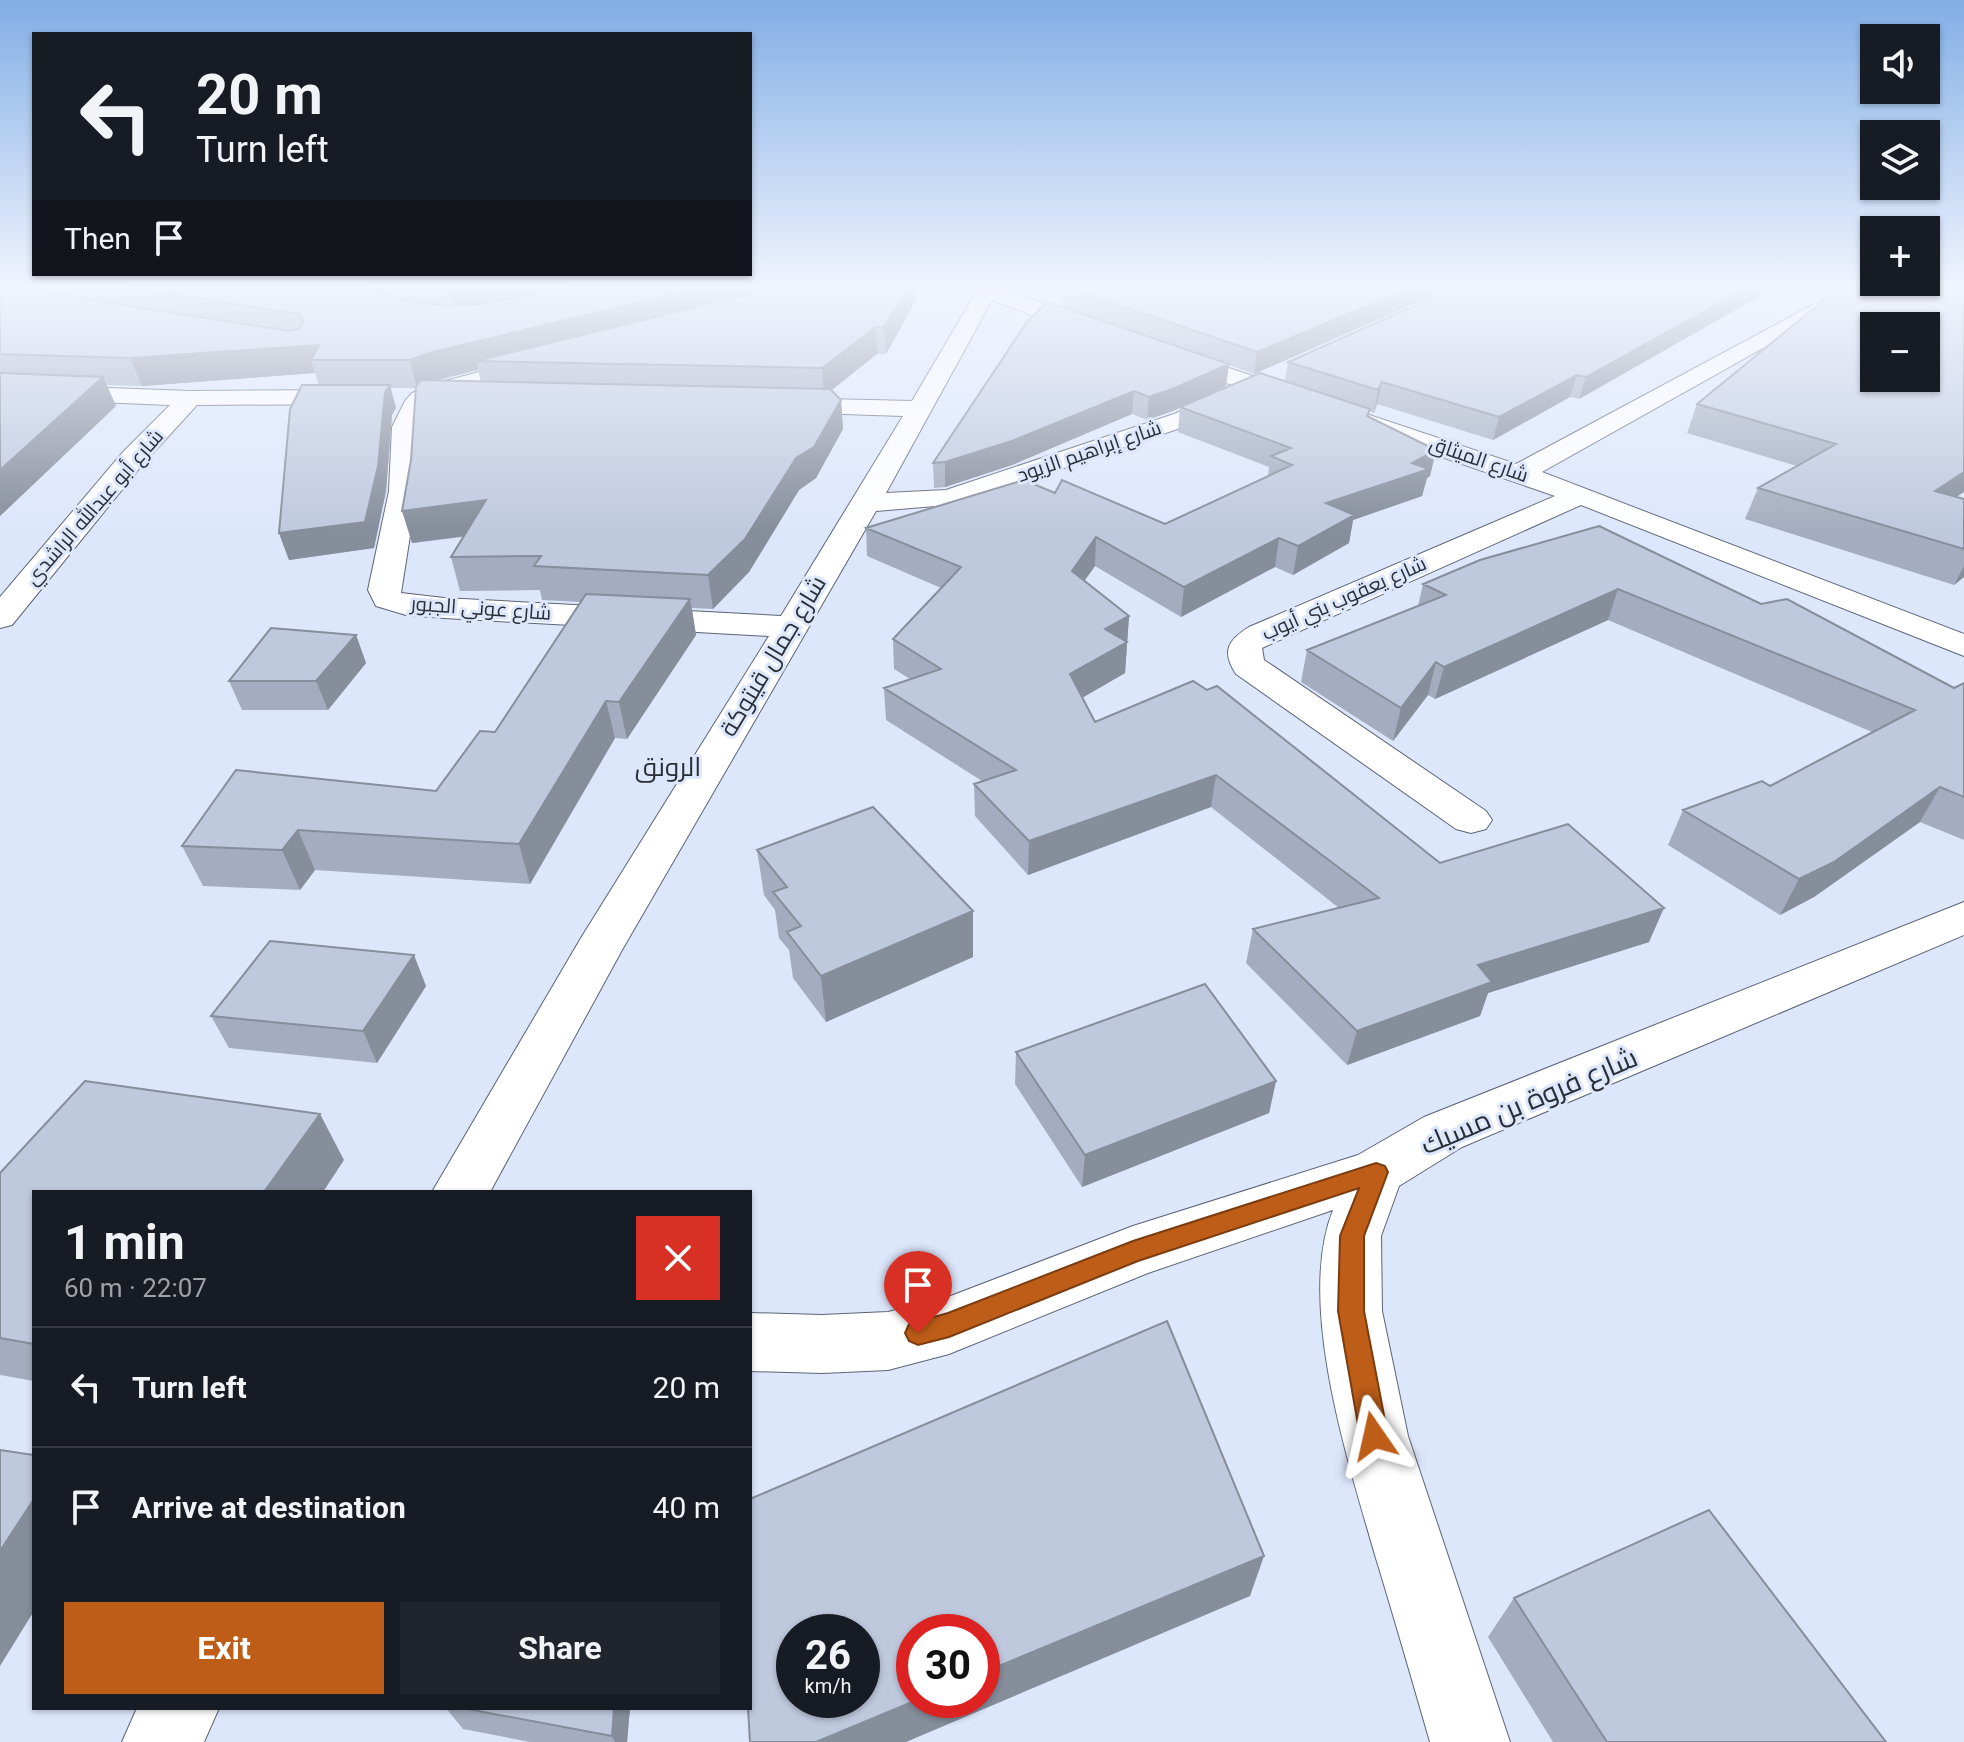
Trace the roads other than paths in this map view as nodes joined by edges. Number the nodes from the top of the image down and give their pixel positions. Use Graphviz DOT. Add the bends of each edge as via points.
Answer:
graph roads {
  1 [pos="519,368"];
  2 [pos="941,368"];
  3 [pos="1205,368"];
  4 [pos="1713,368"];
  5 [pos="1290,369"];
  6 [pos="1257,386"];
  7 [pos="0,391"];
  8 [pos="190,398"];
  9 [pos="421,398"];
  10 [pos="500,399"];
  11 [pos="752,405"];
  12 [pos="920,409"];
  13 [pos="1520,473"];
  14 [pos="1581,495"];
  15 [pos="866,503"];
  16 [pos="0,618"];
  17 [pos="790,627"];
  18 [pos="1964,646"];
  19 [pos="1471,820"];
  20 [pos="1964,917"];
  21 [pos="1376,1172"];
  22 [pos="462,1190"];
  23 [pos="752,1342"];
  24 [pos="179,1710"];
  25 [pos="162,1742"];
  26 [pos="1470,1742"];
  1 -- 9 [label="street"];
  2 -- 12 [label="street, شارع جمال قيتوكة"];
  3 -- 6 [label="street, شارع الميثاق"];
  4 -- 13 [label="street"];
  5 -- 6 [label="street, شارع إبراهيم الزيود"];
  6 -- 13 [label="street, شارع الميثاق"];
  6 -- 15 [label="street, شارع إبراهيم الزيود" via="1183,419 949,498"];
  7 -- 8 [label="street"];
  8 -- 9 [label="street"];
  8 -- 16 [label="street, شارع أبو عبدالله الراشدي"];
  9 -- 10 [label="street"];
  9 -- 17 [label="street, شارع عوني الجبور" via="405,427 403,491 384,590 388,599 444,608"];
  11 -- 12 [label="street"];
  12 -- 15 [label="street, شارع جمال قيتوكة"];
  13 -- 14 [label="street, شارع الميثاق"];
  14 -- 18 [label="street, شارع الميثاق"];
  14 -- 19 [label="street, شارع يعقوب بني أيوب" via="1245,644 1249,666"];
  15 -- 17 [label="street, شارع جمال قيتوكة"];
  17 -- 22 [label="street, شارع جمال قيتوكة"];
  20 -- 21 [label="street, شارع فروة بن مسيك" via="1443,1132"];
  21 -- 23 [label="street, شارع فروة بن مسيك" via="1133,1252 949,1325 888,1341"];
  21 -- 26 [label="street" via="1352,1236 1351,1311 1374,1436"];
  24 -- 25 [label="street"];
}
